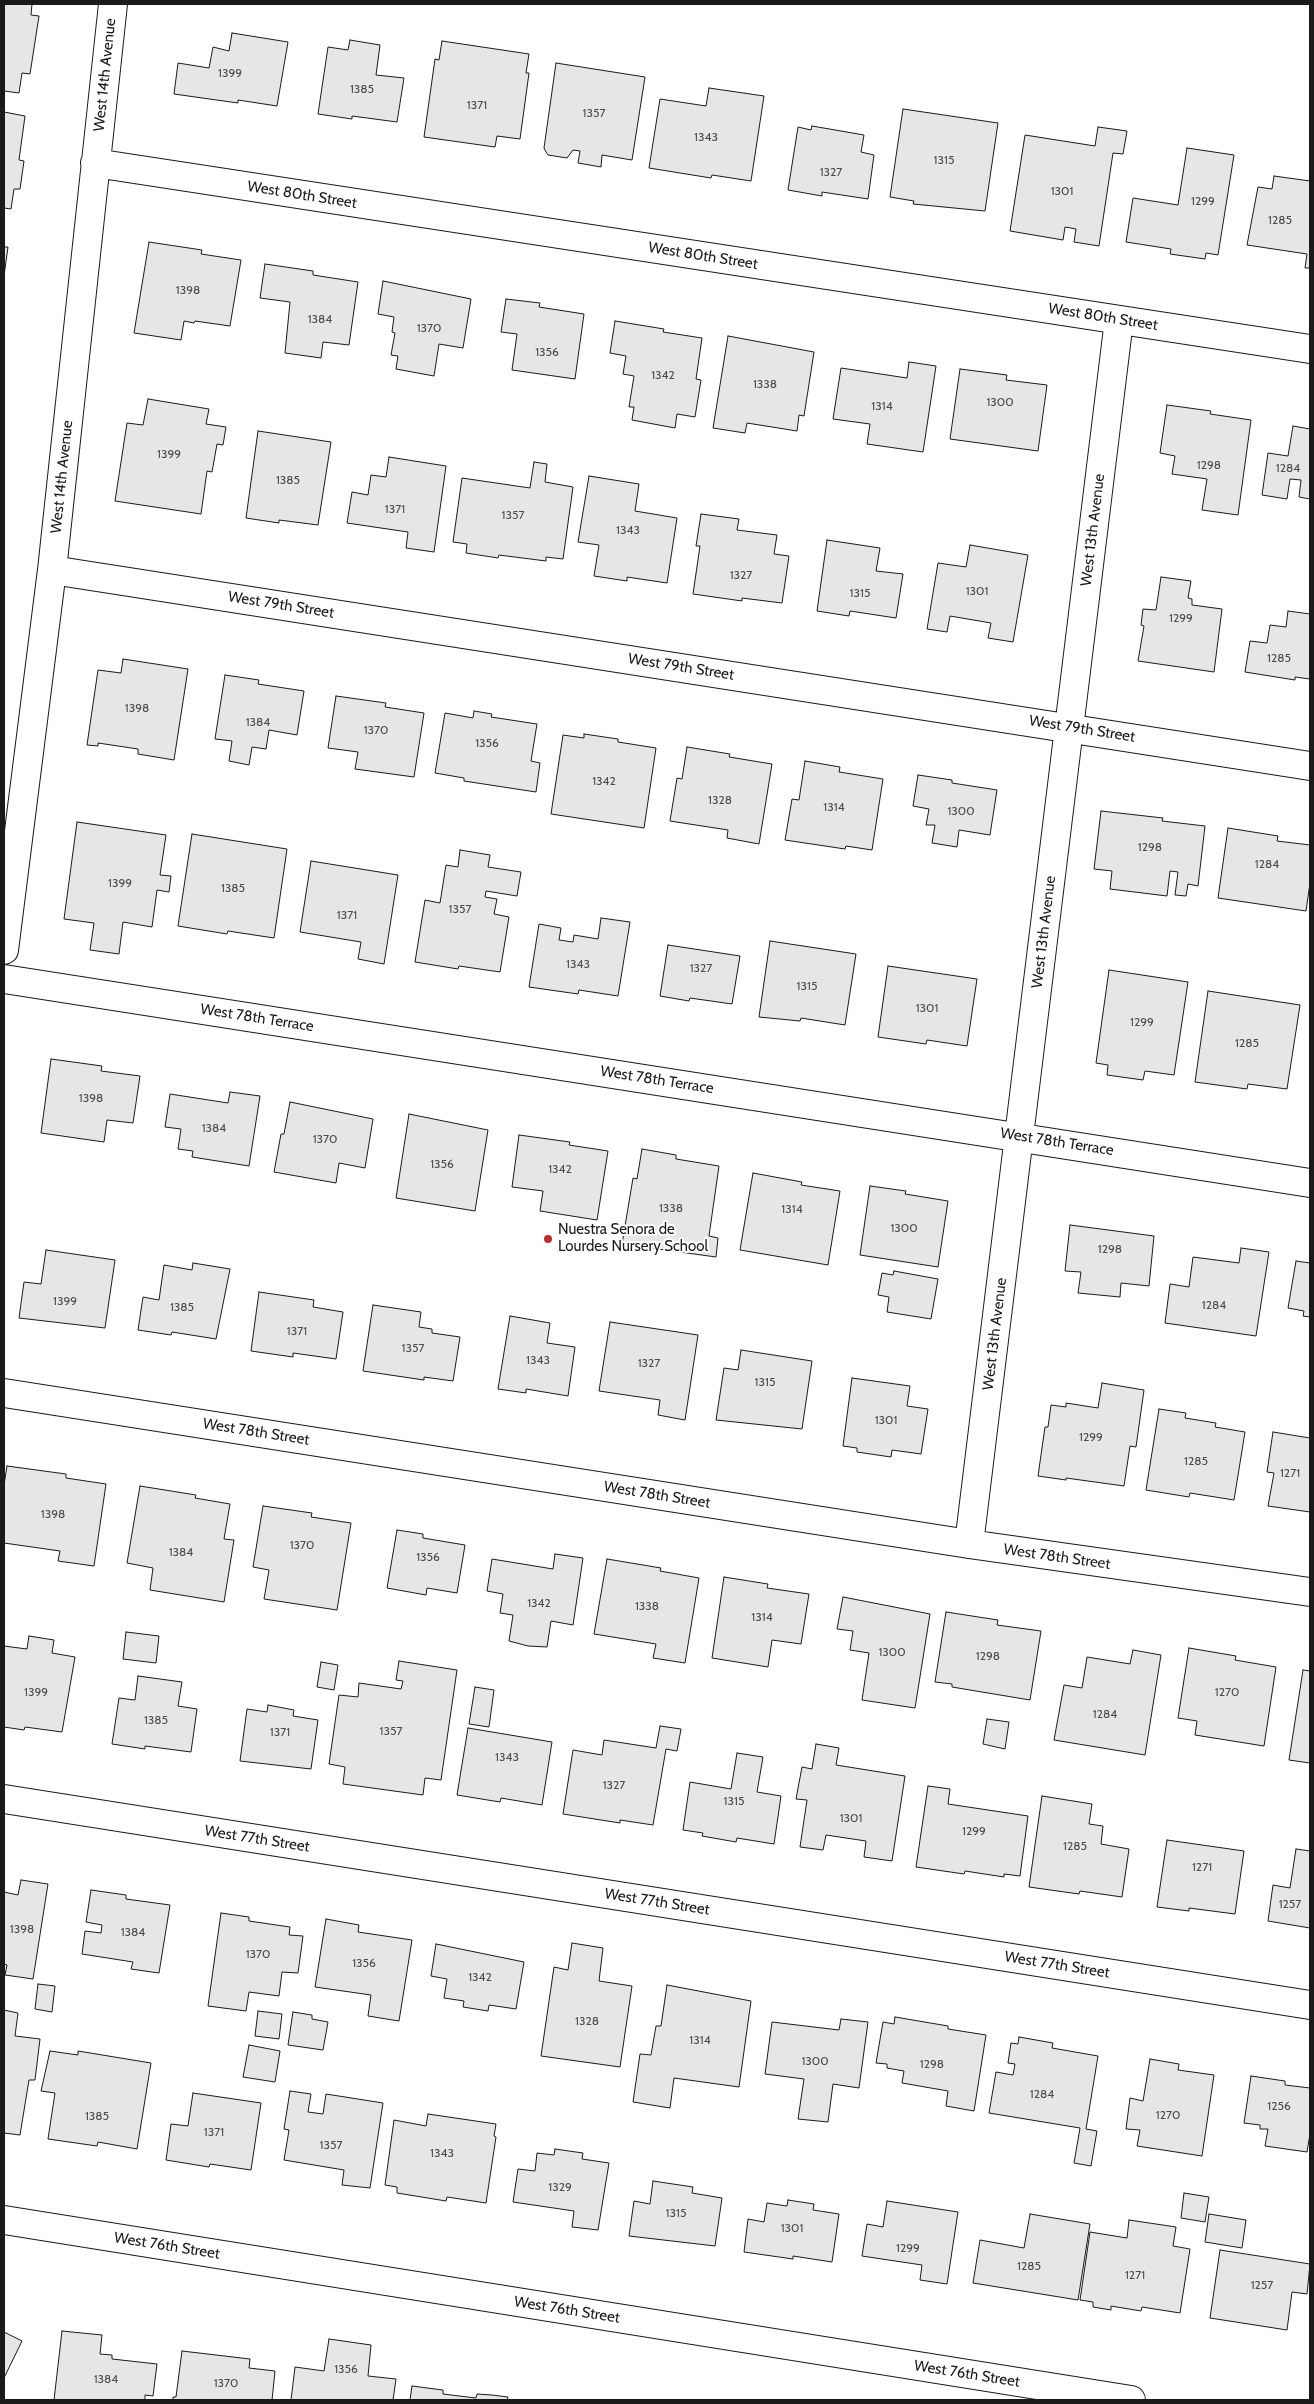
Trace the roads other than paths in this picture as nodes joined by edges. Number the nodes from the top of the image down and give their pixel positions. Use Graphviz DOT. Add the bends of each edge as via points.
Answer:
graph roads {
  1 [pos="112,4"];
  2 [pos="95,163"];
  3 [pos="1119,320"];
  4 [pos="1310,350"];
  5 [pos="52,570"];
  6 [pos="1068,727"];
  7 [pos="1310,766"];
  8 [pos="4,950"];
  9 [pos="4,979"];
  10 [pos="1019,1136"];
  11 [pos="1310,1183"];
  12 [pos="4,1393"];
  13 [pos="969,1544"];
  14 [pos="1310,1592"];
  15 [pos="4,1799"];
  16 [pos="1310,2005"];
  17 [pos="4,2220"];
  18 [pos="1131,2400"];
  1 -- 2 [label="street, West 14th Avenue"];
  2 -- 3 [label="street, West 80th Street"];
  2 -- 5 [label="street, West 14th Avenue"];
  3 -- 4 [label="street, West 80th Street"];
  3 -- 6 [label="street, West 13th Avenue"];
  5 -- 6 [label="street, West 79th Street"];
  5 -- 8 [label="street, West 14th Avenue"];
  6 -- 7 [label="street, West 79th Street"];
  6 -- 10 [label="street, West 13th Avenue"];
  9 -- 10 [label="street, West 78th Terrace"];
  10 -- 11 [label="street, West 78th Terrace"];
  10 -- 13 [label="street, West 13th Avenue"];
  12 -- 13 [label="street, West 78th Street"];
  13 -- 14 [label="street, West 78th Street"];
  15 -- 16 [label="street, West 77th Street"];
  17 -- 18 [label="street, West 76th Street"];
}
